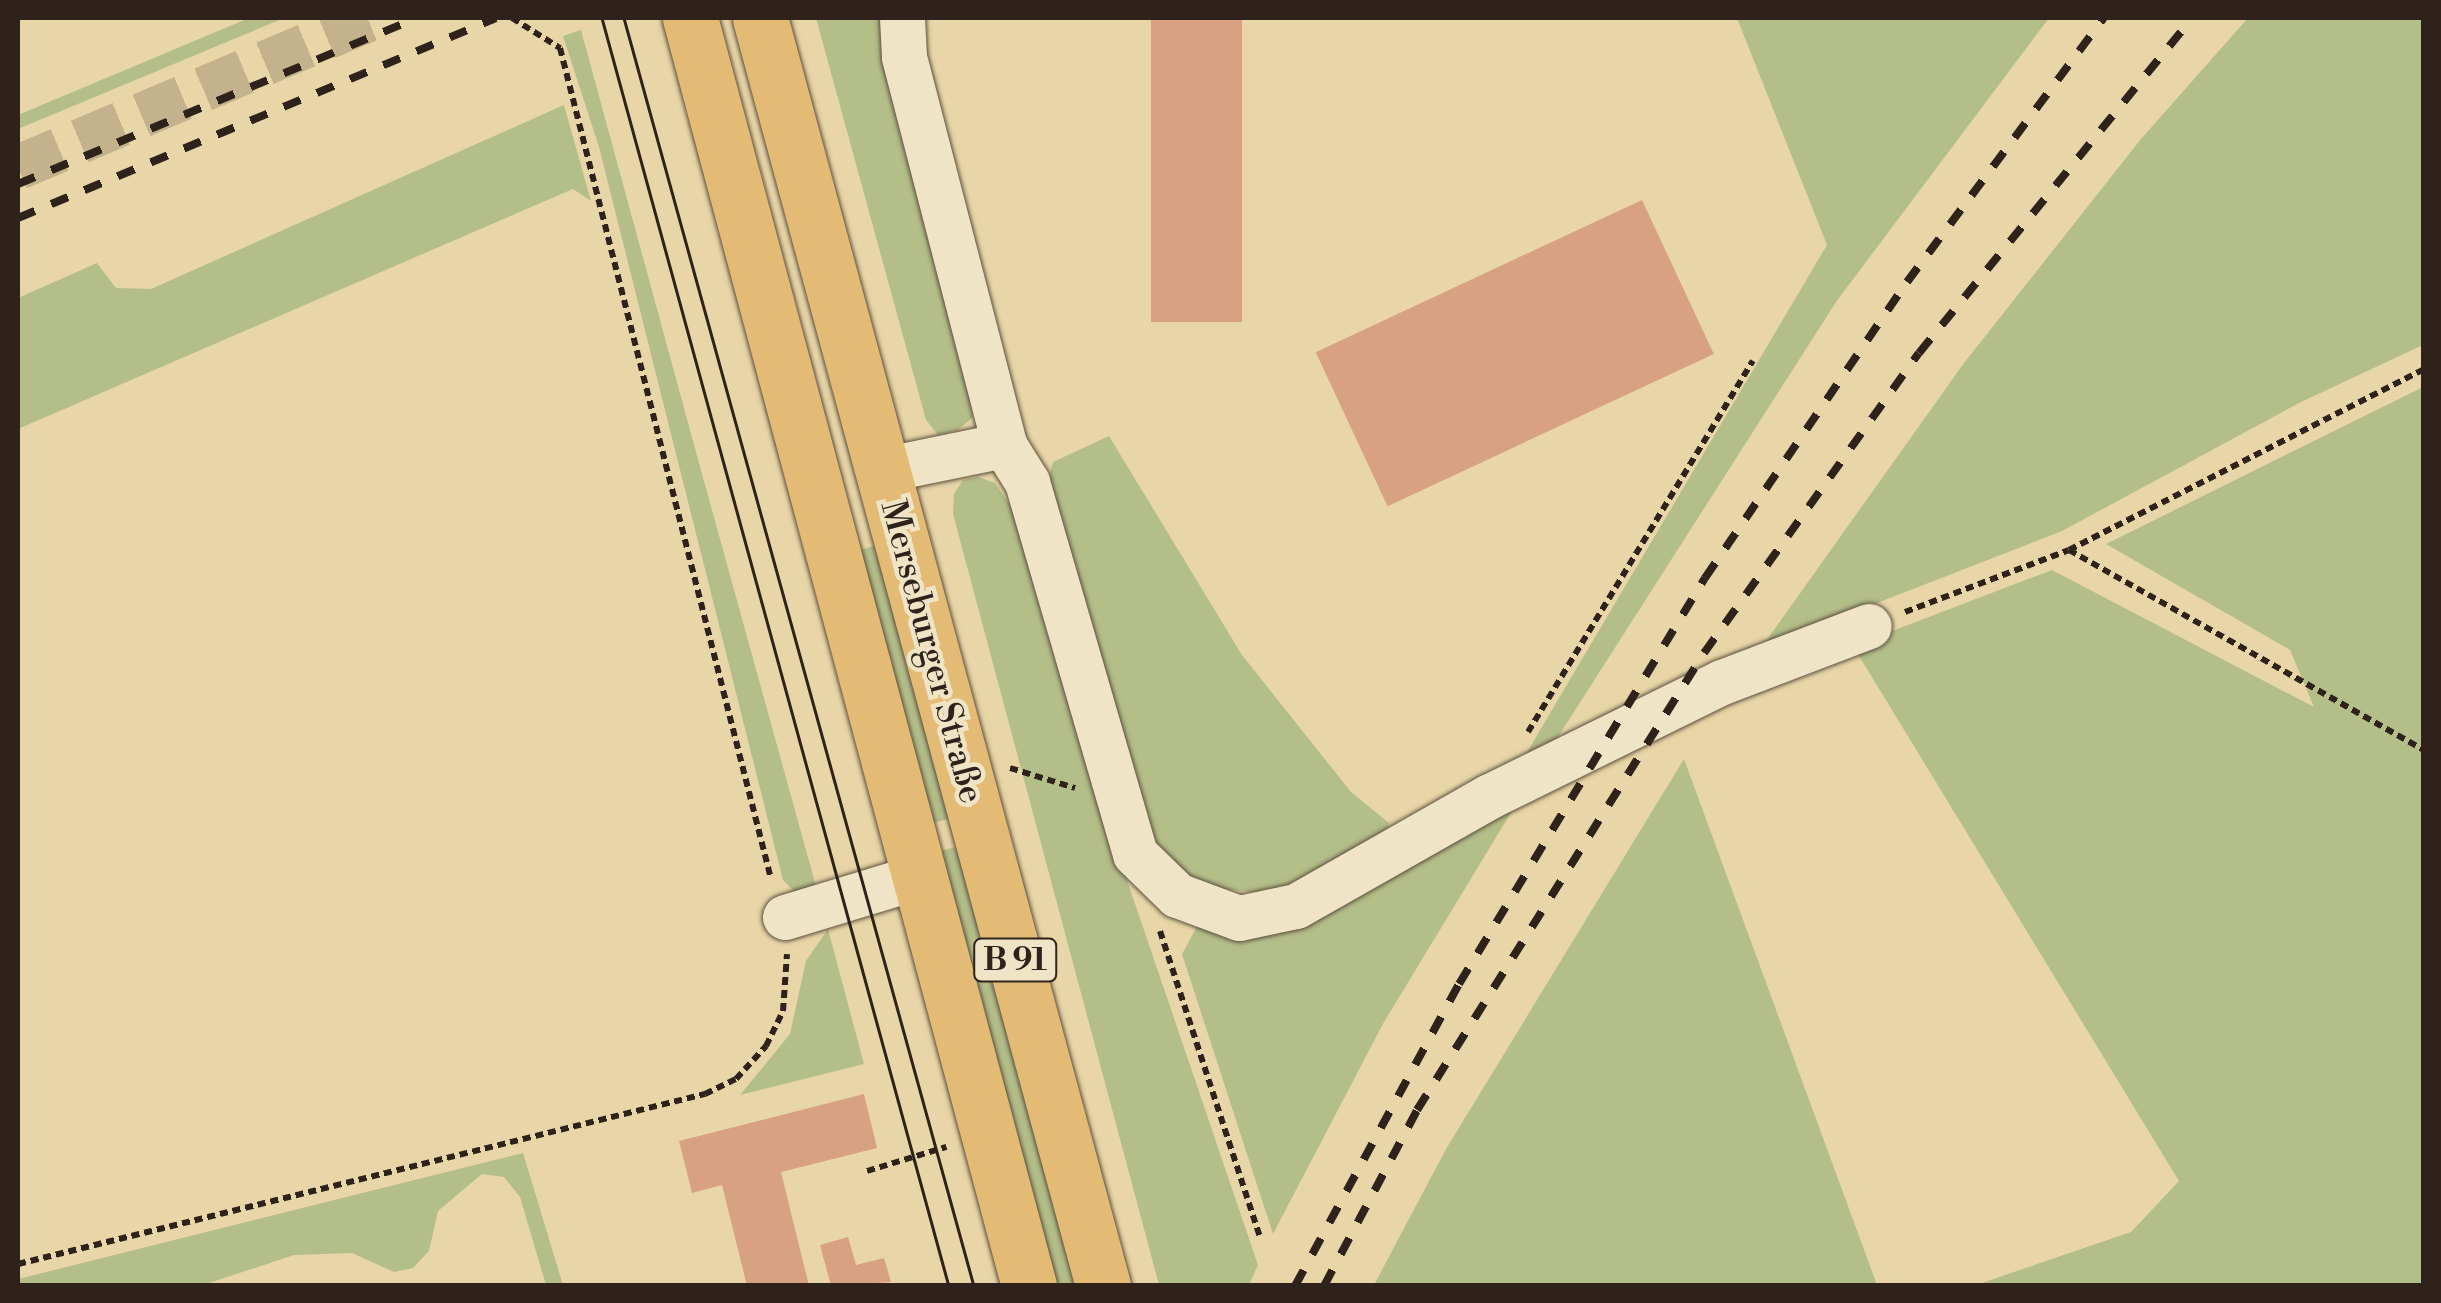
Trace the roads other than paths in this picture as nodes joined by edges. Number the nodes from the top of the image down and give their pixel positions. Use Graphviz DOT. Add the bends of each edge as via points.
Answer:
graph roads {
  1 [pos="690,18"];
  2 [pos="760,18"];
  3 [pos="902,18"];
  4 [pos="1004,445"];
  5 [pos="882,470"];
  6 [pos="1869,626"];
  7 [pos="920,876"];
  8 [pos="785,917"];
  9 [pos="1029,1286"];
  10 [pos="1103,1286"];
  1 -- 7 [label="main road, Merseburger Straße / B 91"];
  2 -- 5 [label="main road, Merseburger Straße / B 91"];
  3 -- 4 [label="lane" via="904,56"];
  4 -- 5 [label="lane"];
  4 -- 6 [label="lane" via="1027,482 1134,854 1177,895 1239,918 1296,906 1490,796 1722,682"];
  5 -- 10 [label="main road, Merseburger Straße / B 91"];
  7 -- 8 [label="lane"];
  7 -- 9 [label="main road, Merseburger Straße / B 91"];
}
